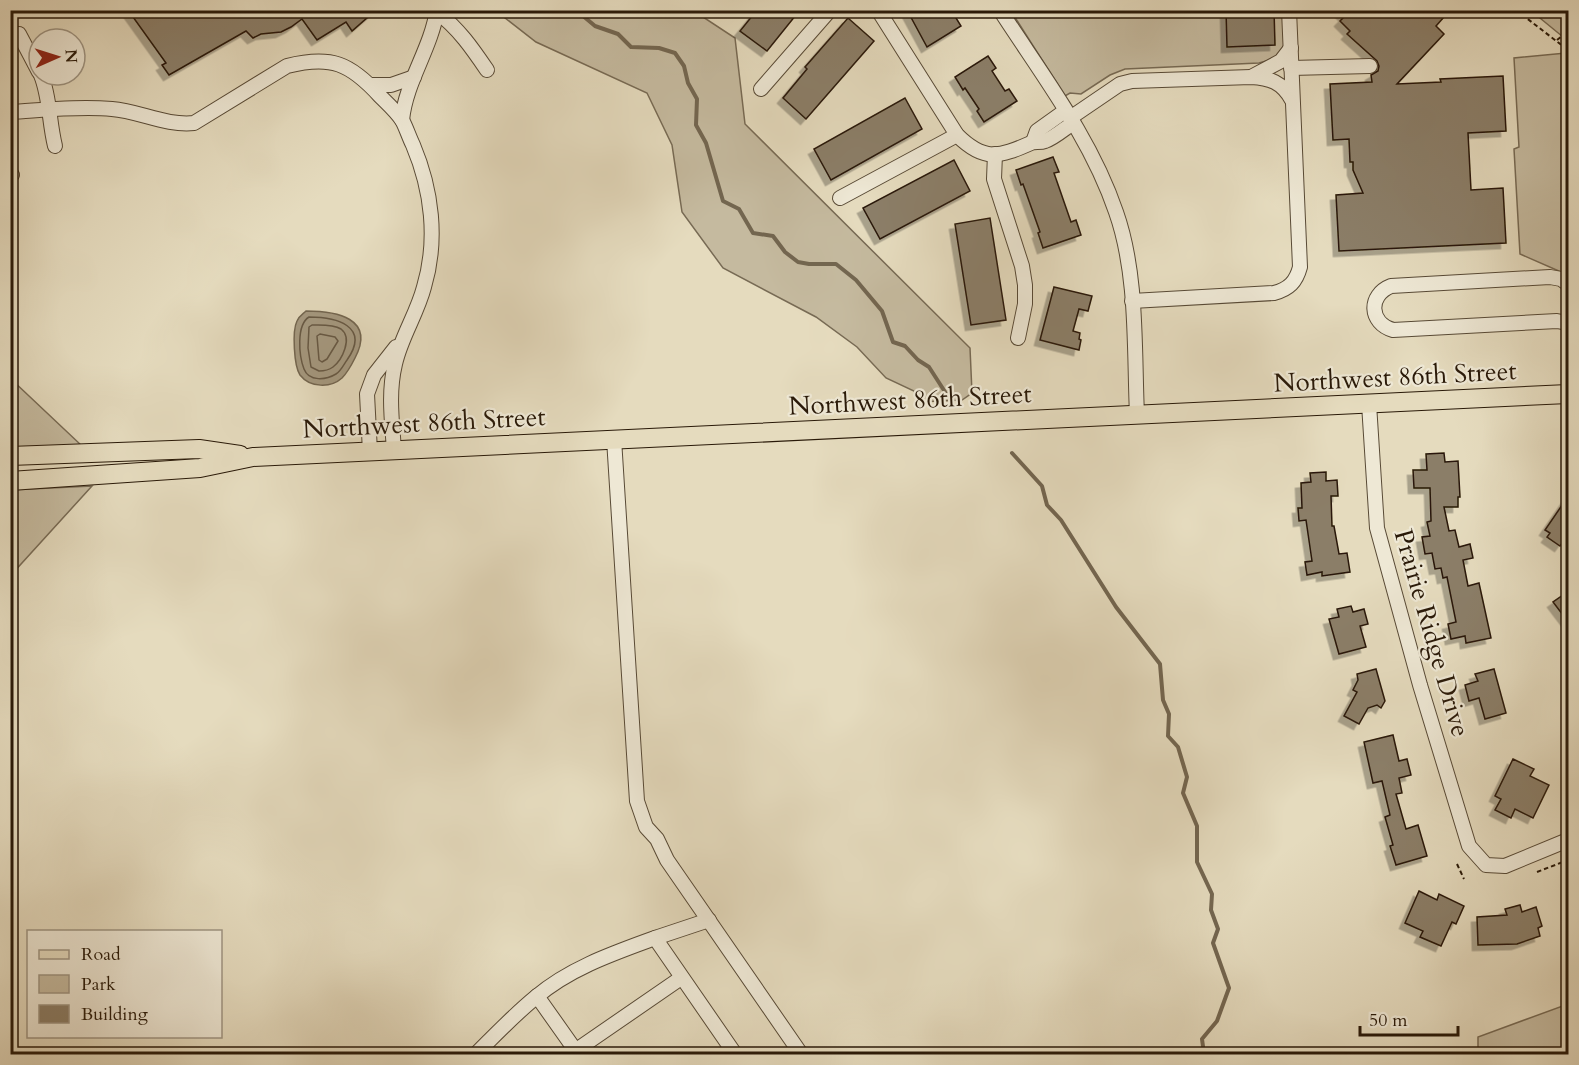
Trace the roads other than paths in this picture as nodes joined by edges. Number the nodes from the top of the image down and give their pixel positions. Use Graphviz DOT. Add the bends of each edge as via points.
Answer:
graph roads {
  1 [pos="830,10"];
  2 [pos="878,10"];
  3 [pos="1000,10"];
  4 [pos="1289,10"];
  5 [pos="437,11"];
  6 [pos="19,34"];
  7 [pos="1291,48"];
  8 [pos="27,49"];
  9 [pos="1370,66"];
  10 [pos="1291,68"];
  11 [pos="487,70"];
  12 [pos="414,77"];
  13 [pos="1251,77"];
  14 [pos="370,85"];
  15 [pos="45,87"];
  16 [pos="761,89"];
  17 [pos="1292,100"];
  18 [pos="49,110"];
  19 [pos="10,112"];
  20 [pos="1069,117"];
  21 [pos="402,120"];
  22 [pos="957,135"];
  23 [pos="55,146"];
  24 [pos="995,154"];
  25 [pos="840,198"];
  26 [pos="1569,284"];
  27 [pos="1132,301"];
  28 [pos="1569,325"];
  29 [pos="1018,338"];
  30 [pos="402,341"];
  31 [pos="1569,394"];
  32 [pos="1369,404"];
  33 [pos="1137,415"];
  34 [pos="614,439"];
  35 [pos="394,450"];
  36 [pos="370,452"];
  37 [pos="10,456"];
  38 [pos="253,457"];
  39 [pos="10,481"];
  40 [pos="1569,840"];
  41 [pos="709,920"];
  42 [pos="655,938"];
  43 [pos="681,978"];
  44 [pos="537,996"];
  45 [pos="576,1053"];
  46 [pos="476,1054"];
  47 [pos="735,1054"];
  48 [pos="801,1054"];
  1 -- 16 [label="street"];
  2 -- 22 [label="street"];
  3 -- 20 [label="street"];
  4 -- 7 [label="street"];
  5 -- 11 [label="street" via="468,41"];
  5 -- 12 [label="street"];
  6 -- 8 [label="street"];
  7 -- 10 [label="street"];
  7 -- 13 [label="street" via="1281,61"];
  9 -- 10 [label="street"];
  10 -- 17 [label="street"];
  12 -- 14 [label="street" via="391,85"];
  12 -- 21 [label="street"];
  13 -- 17 [label="street" via="1276,81"];
  13 -- 20 [label="street" via="1132,81 1120,84"];
  14 -- 18 [label="street" via="339,64 303,62 287,66 194,123 173,123 111,108"];
  14 -- 21 [label="street"];
  15 -- 18 [label="street"];
  17 -- 27 [label="street" via="1300,267 1290,286 1274,293"];
  18 -- 19 [label="street"];
  18 -- 23 [label="street"];
  20 -- 24 [label="street" via="1037,131 1033,142 1009,153"];
  20 -- 27 [label="street" via="1117,213"];
  21 -- 30 [label="street" via="427,183 432,217 425,286"];
  22 -- 24 [label="street" via="977,150"];
  22 -- 25 [label="street"];
  24 -- 29 [label="street" via="994,179 1025,285"];
  26 -- 28 [label="street" via="1550,277 1391,286 1379,293 1374,305 1376,319 1393,330 1557,321"];
  27 -- 33 [label="street"];
  30 -- 35 [label="street" via="391,386"];
  30 -- 36 [label="street" via="374,375 368,394"];
  31 -- 32 [label="main road, Northwest 86th Street"];
  32 -- 33 [label="main road, Northwest 86th Street"];
  32 -- 40 [label="street, Prairie Ridge Drive" via="1377,528 1469,846 1486,865 1505,866"];
  33 -- 34 [label="main road, Northwest 86th Street"];
  34 -- 35 [label="main road, Northwest 86th Street"];
  34 -- 41 [label="street" via="637,801 646,826"];
  35 -- 36 [label="main road, Northwest 86th Street"];
  36 -- 38 [label="main road, Northwest 86th Street"];
  37 -- 38 [label="main road, Northwest 86th Street" via="199,450"];
  38 -- 39 [label="main road, Northwest 86th Street" via="200,468"];
  41 -- 42 [label="street"];
  41 -- 48 [label="street"];
  42 -- 43 [label="street"];
  42 -- 44 [label="street" via="591,962"];
  43 -- 45 [label="street"];
  43 -- 47 [label="street"];
  44 -- 45 [label="street"];
  44 -- 46 [label="street"];
}
